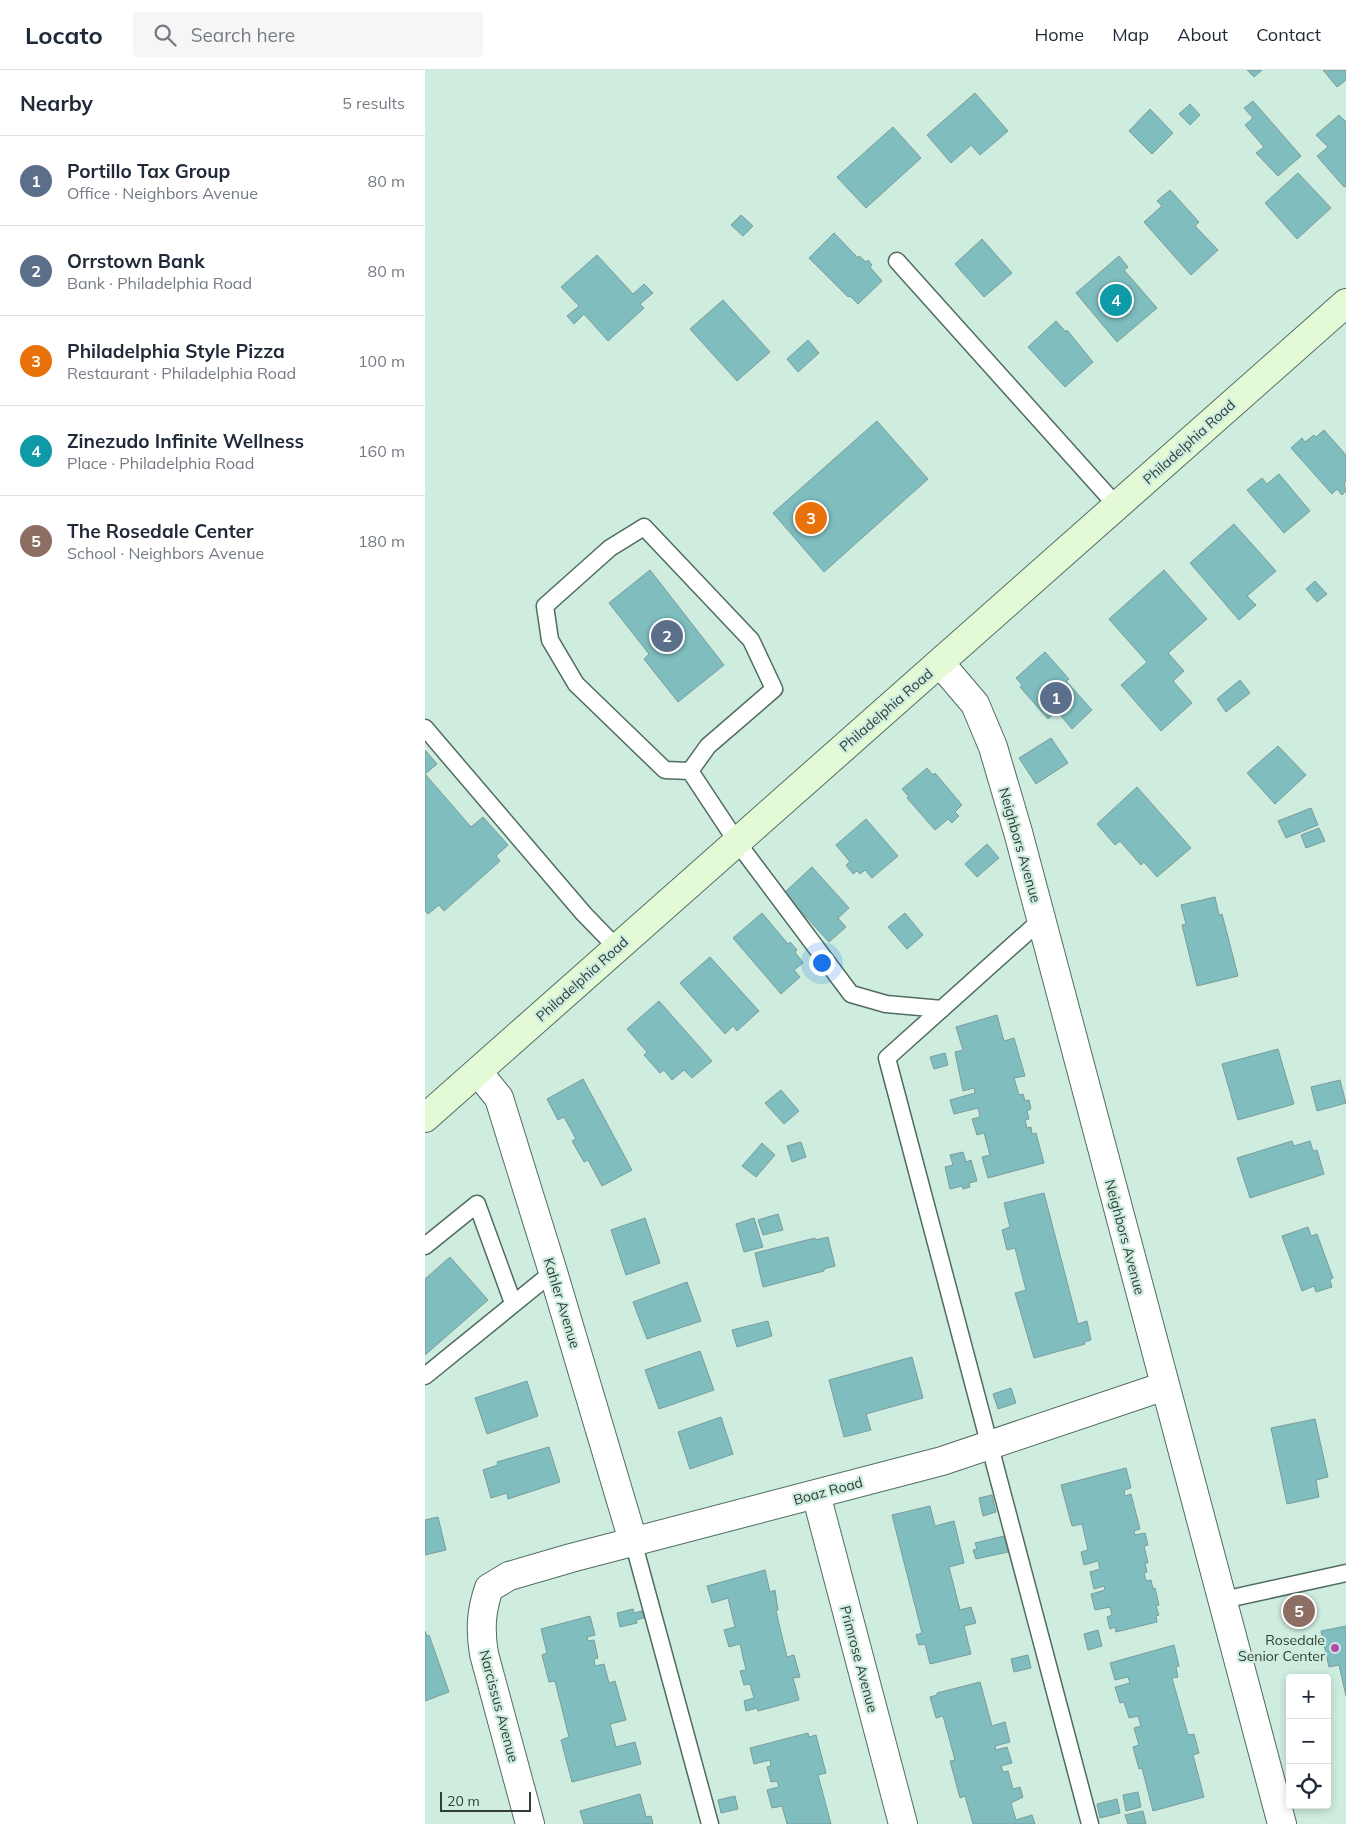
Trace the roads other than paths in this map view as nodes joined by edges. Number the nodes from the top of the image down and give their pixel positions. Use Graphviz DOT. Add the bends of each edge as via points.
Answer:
graph roads {
  1 [pos="897,261"];
  2 [pos="1346,303"];
  3 [pos="1117,506"];
  4 [pos="940,663"];
  5 [pos="425,728"];
  6 [pos="690,771"];
  7 [pos="737,842"];
  8 [pos="1041,920"];
  9 [pos="617,948"];
  10 [pos="942,1009"];
  11 [pos="478,1072"];
  12 [pos="425,1118"];
  13 [pos="425,1246"];
  14 [pos="553,1272"];
  15 [pos="513,1303"];
  16 [pos="425,1376"];
  17 [pos="1165,1386"];
  18 [pos="990,1445"];
  19 [pos="815,1494"];
  20 [pos="633,1541"];
  21 [pos="1346,1573"];
  22 [pos="489,1588"];
  23 [pos="1223,1600"];
  24 [pos="530,1824"];
  25 [pos="710,1824"];
  26 [pos="903,1824"];
  27 [pos="1090,1824"];
  28 [pos="1282,1824"];
  1 -- 3 [label="lane"];
  2 -- 3 [label="main road, Philadelphia Road"];
  3 -- 4 [label="main road, Philadelphia Road"];
  4 -- 7 [label="main road, Philadelphia Road"];
  4 -- 8 [label="street, Neighbors Avenue" via="975,704 993,747"];
  5 -- 9 [label="lane" via="584,914"];
  6 -- 6 [label="lane" via="708,746 774,689 751,640 644,527 609,548 545,606 550,640 576,684 665,770"];
  6 -- 7 [label="lane"];
  7 -- 9 [label="main road, Philadelphia Road"];
  7 -- 10 [label="lane" via="851,994 886,1004"];
  8 -- 10 [label="lane"];
  8 -- 17 [label="street, Neighbors Avenue"];
  9 -- 11 [label="main road, Philadelphia Road"];
  10 -- 18 [label="lane" via="887,1058"];
  11 -- 12 [label="main road, Philadelphia Road"];
  11 -- 14 [label="street, Kahler Avenue" via="499,1098"];
  13 -- 15 [label="lane" via="477,1204"];
  14 -- 15 [label="lane"];
  14 -- 20 [label="street, Kahler Avenue"];
  15 -- 16 [label="lane"];
  17 -- 18 [label="street, Boaz Road"];
  17 -- 23 [label="street, Neighbors Avenue"];
  18 -- 19 [label="street, Boaz Road"];
  18 -- 27 [label="lane"];
  19 -- 20 [label="street, Boaz Road"];
  19 -- 26 [label="street, Primrose Avenue"];
  20 -- 22 [label="street, Boaz Road" via="509,1576"];
  20 -- 25 [label="lane"];
  21 -- 23 [label="lane"];
  22 -- 24 [label="street, Narcissus Avenue" via="481,1618 484,1654"];
  23 -- 28 [label="street, Neighbors Avenue"];
}
